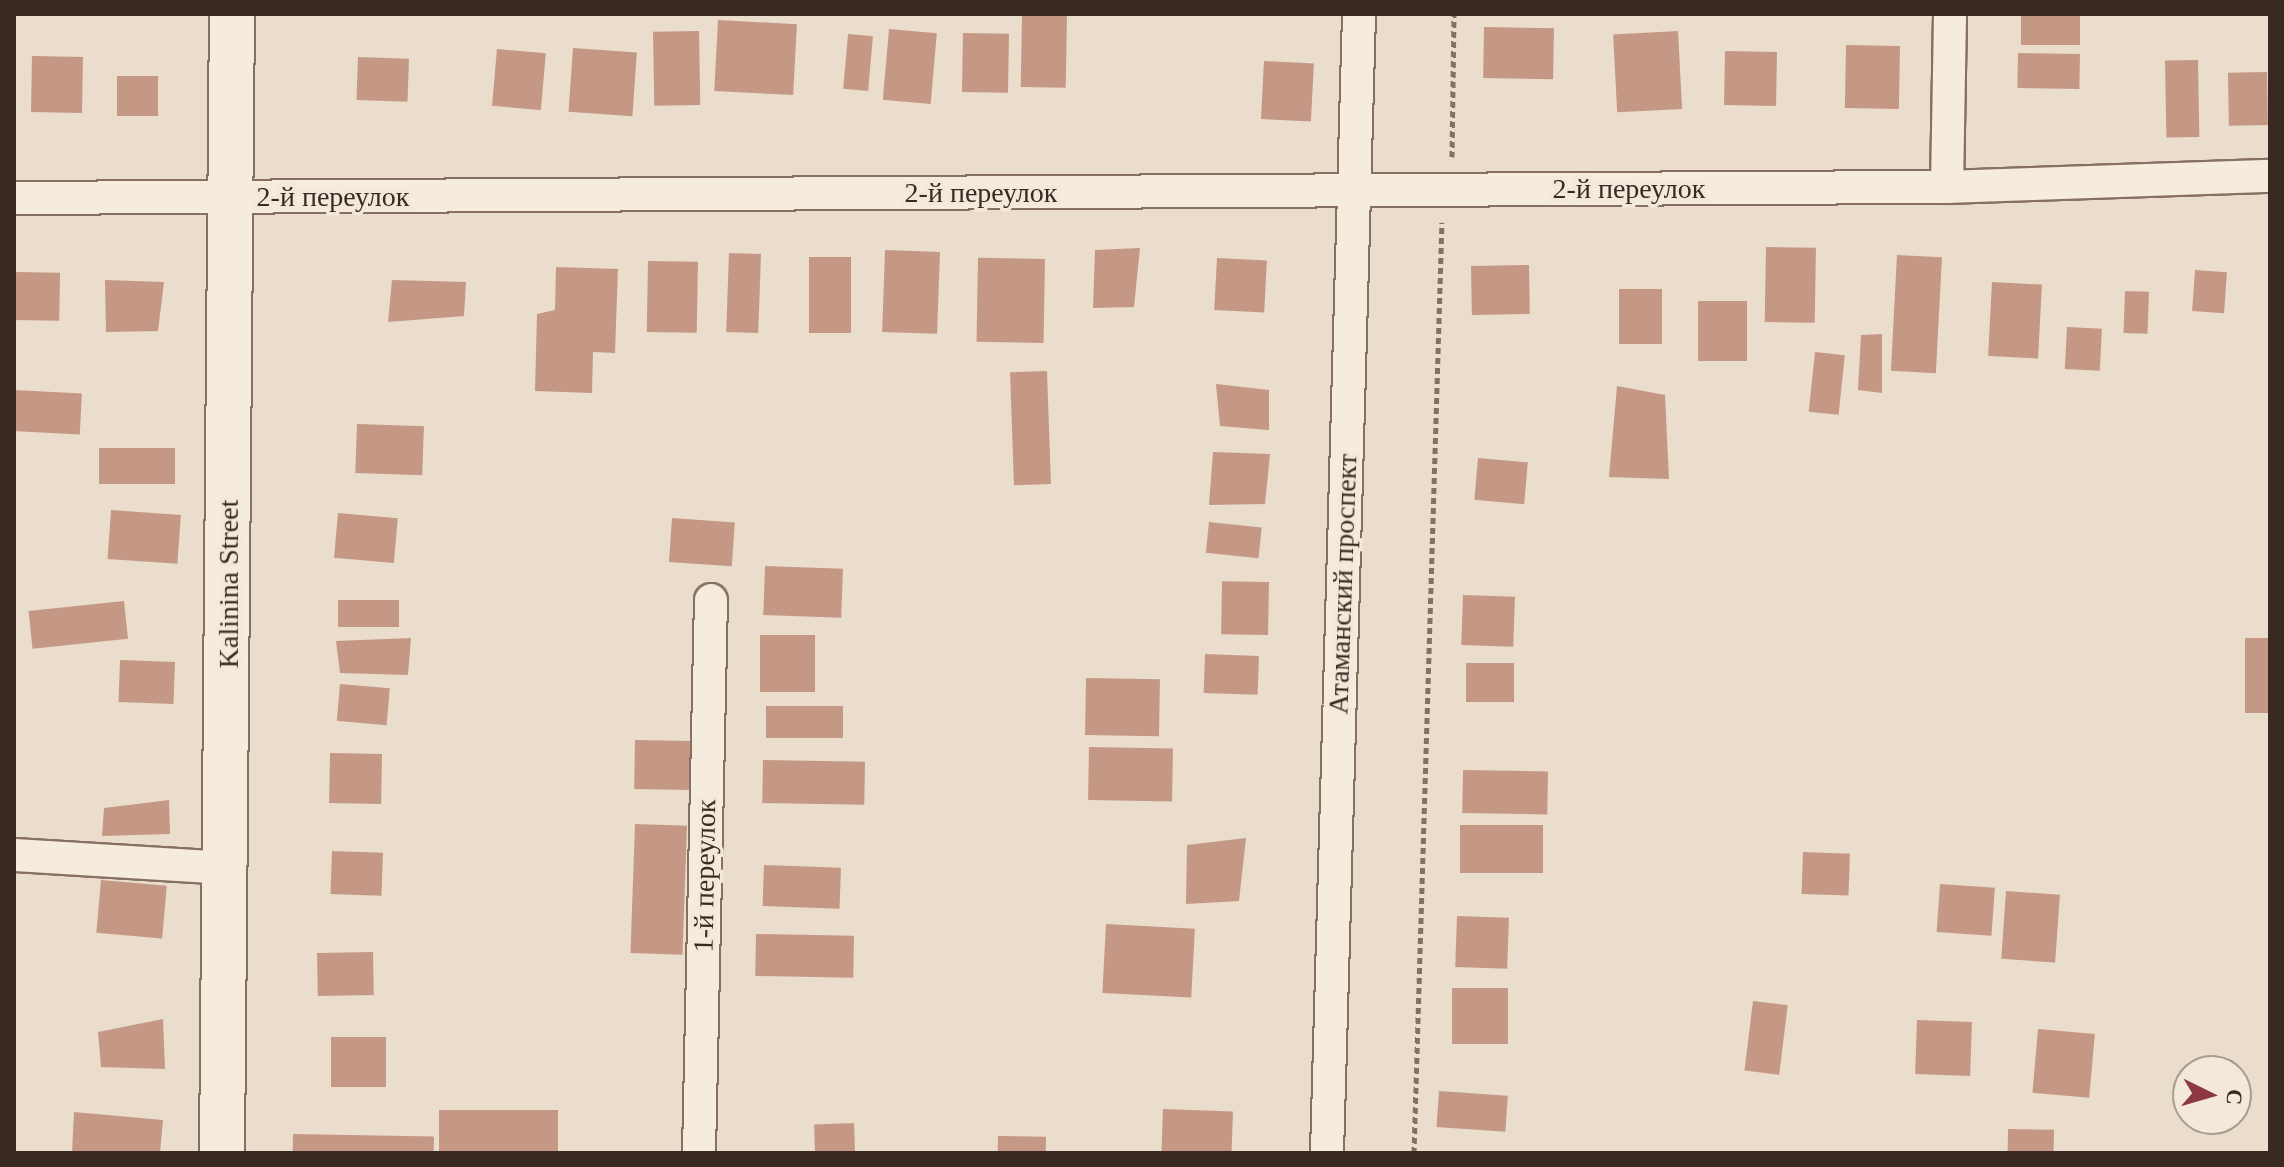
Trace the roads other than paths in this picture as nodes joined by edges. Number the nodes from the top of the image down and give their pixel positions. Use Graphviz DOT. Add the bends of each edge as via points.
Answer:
graph roads {
  1 [pos="232,14"];
  2 [pos="1359,14"];
  3 [pos="1950,14"];
  4 [pos="2270,176"];
  5 [pos="1947,187"];
  6 [pos="1355,191"];
  7 [pos="230,197"];
  8 [pos="14,198"];
  9 [pos="711,600"];
  10 [pos="14,855"];
  11 [pos="228,868"];
  12 [pos="222,1153"];
  13 [pos="699,1153"];
  14 [pos="1327,1153"];
  1 -- 7 [label="main road, Kalinina Street"];
  2 -- 6 [label="street, Атаманский проспект"];
  3 -- 5 [label="street"];
  4 -- 5 [label="street, 2-й переулок"];
  5 -- 6 [label="street, 2-й переулок"];
  6 -- 7 [label="street, 2-й переулок"];
  6 -- 14 [label="street, Атаманский проспект"];
  7 -- 8 [label="street, 2-й переулок"];
  7 -- 11 [label="main road, Kalinina Street"];
  9 -- 13 [label="street, 1-й переулок"];
  10 -- 11 [label="street"];
  11 -- 12 [label="main road, Kalinina Street"];
}
